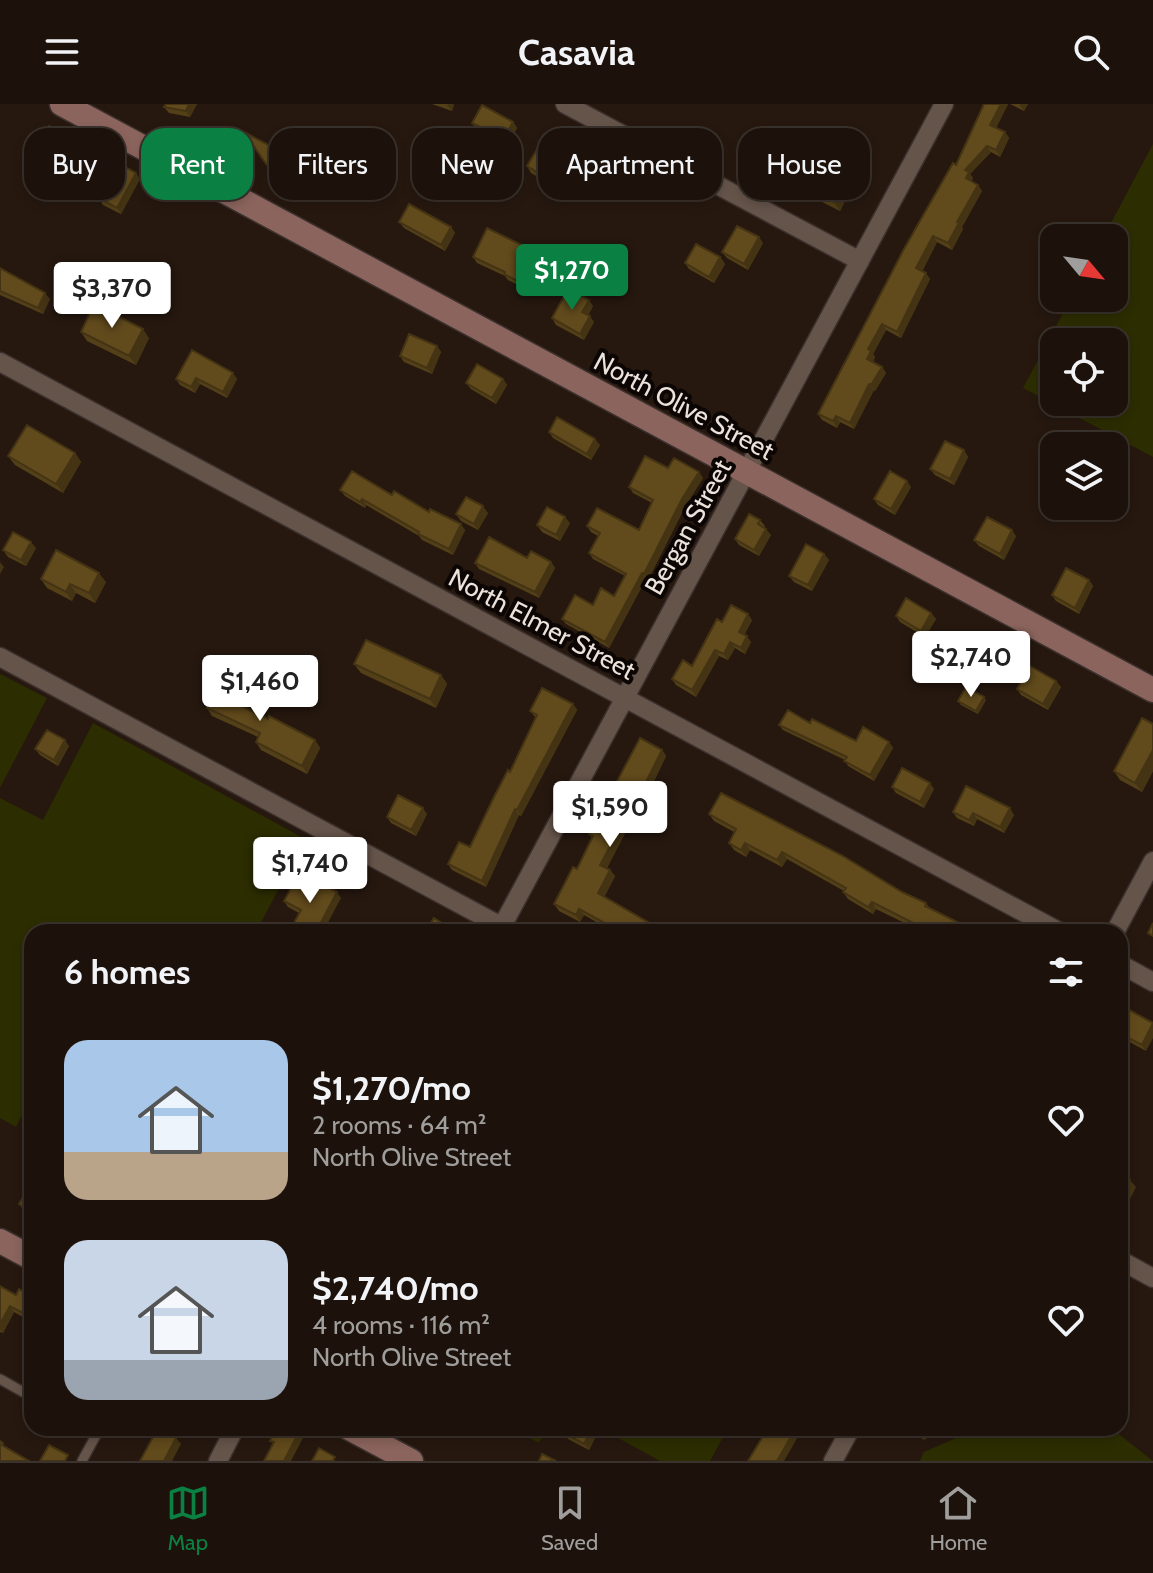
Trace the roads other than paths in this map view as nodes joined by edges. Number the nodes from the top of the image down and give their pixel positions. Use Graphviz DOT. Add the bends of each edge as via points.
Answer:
graph roads {
  1 [pos="62,104"];
  2 [pos="565,104"];
  3 [pos="944,104"];
  4 [pos="860,261"];
  5 [pos="0,362"];
  6 [pos="747,472"];
  7 [pos="0,657"];
  8 [pos="1153,690"];
  9 [pos="624,698"];
  10 [pos="1153,861"];
  11 [pos="493,924"];
  12 [pos="507,924"];
  13 [pos="1045,924"];
  14 [pos="1119,924"];
  15 [pos="1128,968"];
  16 [pos="1153,982"];
  17 [pos="0,1241"];
  18 [pos="24,1254"];
  19 [pos="1128,1264"];
  20 [pos="1153,1278"];
  21 [pos="0,1379"];
  22 [pos="24,1392"];
  23 [pos="94,1436"];
  24 [pos="231,1436"];
  25 [pos="364,1436"];
  26 [pos="847,1436"];
  27 [pos="82,1461"];
  28 [pos="218,1461"];
  29 [pos="411,1461"];
  30 [pos="833,1461"];
  1 -- 6 [label="street, North Olive Street"];
  2 -- 4 [label="street"];
  3 -- 4 [label="street, Bergan Street"];
  4 -- 6 [label="street, Bergan Street"];
  5 -- 9 [label="street, North Elmer Street"];
  6 -- 8 [label="street, North Olive Street"];
  6 -- 9 [label="street, Bergan Street"];
  7 -- 11 [label="street"];
  9 -- 12 [label="street, Bergan Street"];
  9 -- 13 [label="street, North Elmer Street"];
  10 -- 14 [label="street"];
  15 -- 16 [label="street"];
  17 -- 18 [label="street"];
  19 -- 20 [label="street"];
  21 -- 22 [label="lane"];
  23 -- 27 [label="lane"];
  24 -- 28 [label="street"];
  25 -- 29 [label="street"];
  26 -- 30 [label="street"];
}
